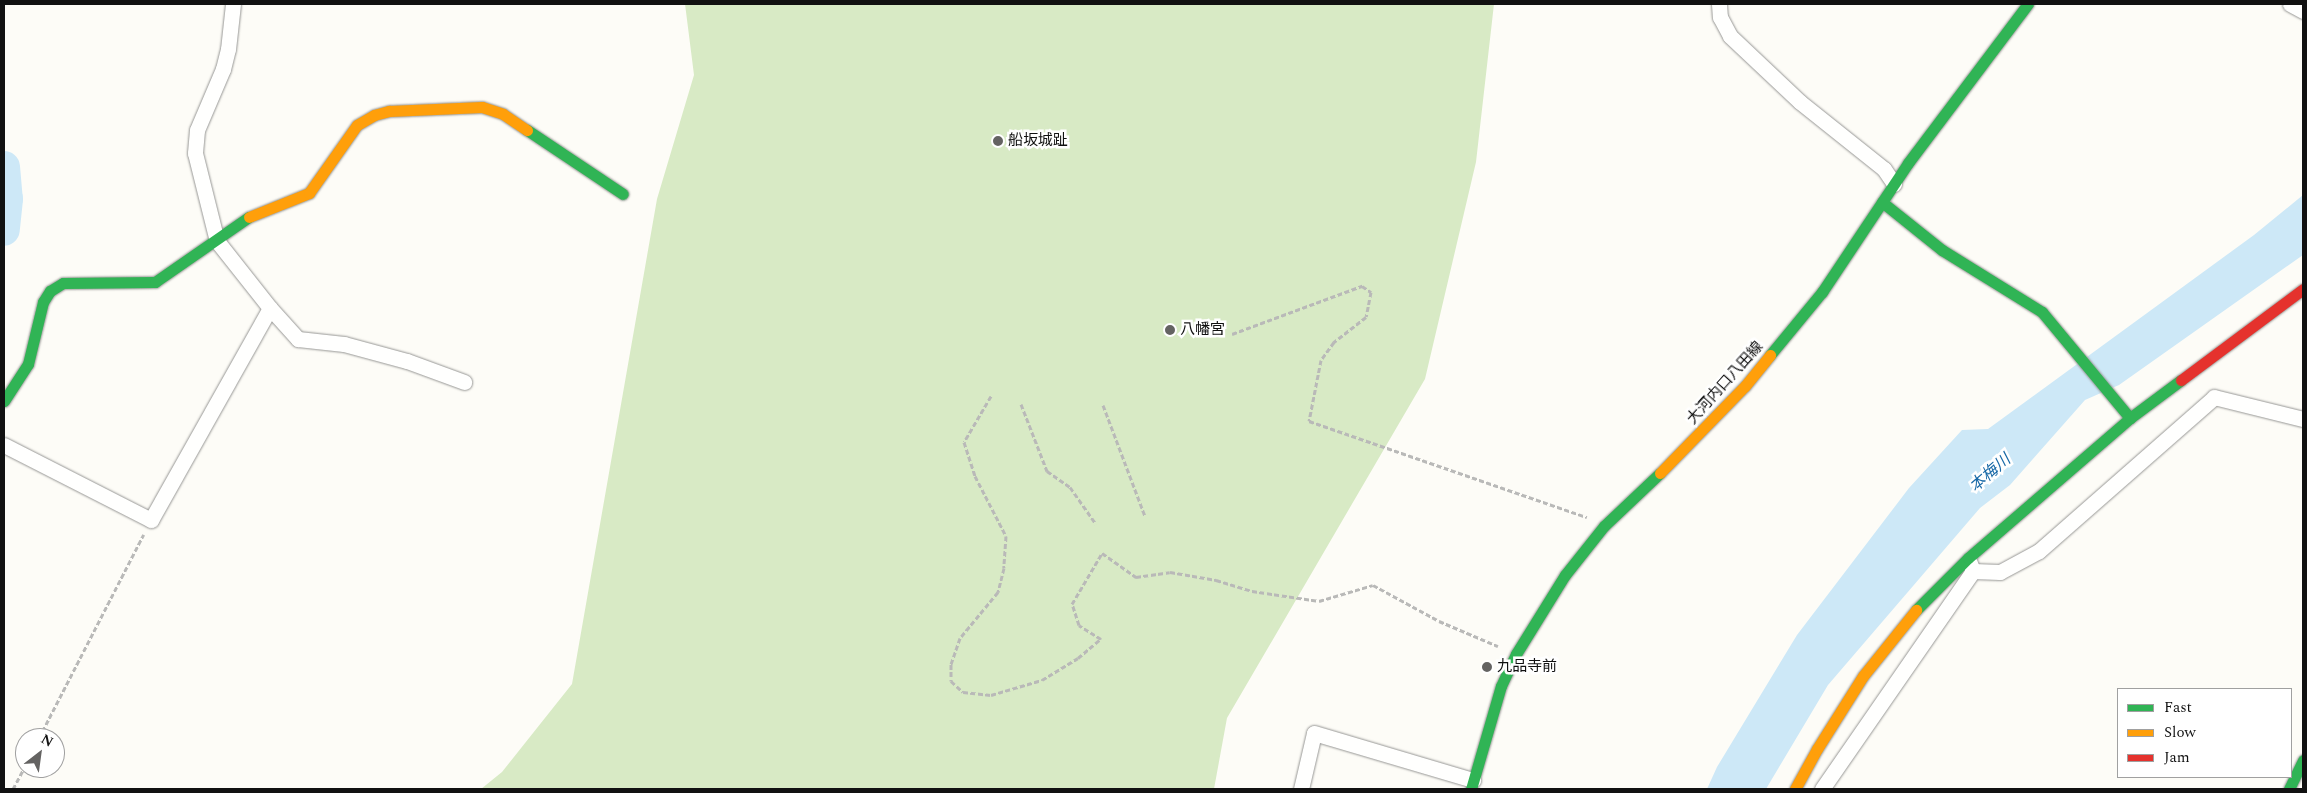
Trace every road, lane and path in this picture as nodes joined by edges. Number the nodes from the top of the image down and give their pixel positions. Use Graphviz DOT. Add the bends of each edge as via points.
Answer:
graph roads {
  1 [pos="233,4"];
  2 [pos="1719,4"];
  3 [pos="2028,4"];
  4 [pos="2290,4"];
  5 [pos="2303,11"];
  6 [pos="1894,184"];
  7 [pos="623,194"];
  8 [pos="1882,202"];
  9 [pos="217,241"];
  10 [pos="2303,288"];
  11 [pos="270,308"];
  12 [pos="1232,334"];
  13 [pos="464,382"];
  14 [pos="991,396"];
  15 [pos="4,401"];
  16 [pos="1022,404"];
  17 [pos="1103,404"];
  18 [pos="2127,415"];
  19 [pos="2303,419"];
  20 [pos="4,445"];
  21 [pos="1145,516"];
  22 [pos="151,520"];
  23 [pos="1096,524"];
  24 [pos="1604,526"];
  25 [pos="1970,565"];
  26 [pos="1516,654"];
  27 [pos="44,728"];
  28 [pos="2303,760"];
  29 [pos="1472,785"];
  30 [pos="1301,789"];
  31 [pos="1795,789"];
  32 [pos="1822,789"];
  33 [pos="2289,789"];
  1 -- 9 [label="street" via="224,69 197,130 195,153"];
  2 -- 6 [label="street" via="1720,17 1730,36 1800,102 1884,170"];
  3 -- 6 [label="street, 大河内口八田線"];
  4 -- 5 [label="street"];
  6 -- 8 [label="street, 大河内口八田線"];
  7 -- 9 [label="street" via="502,114 482,107 390,111 374,115 357,125 309,193 250,217"];
  8 -- 18 [label="street" via="1942,250 2042,312"];
  8 -- 24 [label="street, 大河内口八田線" via="1822,292 1745,386"];
  9 -- 11 [label="street"];
  9 -- 15 [label="street" via="155,282 63,283 50,291 43,302 28,364"];
  10 -- 18 [label="street"];
  11 -- 13 [label="street" via="298,339 344,344 407,360"];
  11 -- 22 [label="street"];
  12 -- 24 [label="path" via="1362,286 1371,292 1366,318 1334,342 1321,360 1309,421 1581,513"];
  14 -- 26 [label="path" via="964,442 975,476 1006,536 1004,568 998,592 960,638 951,664 951,681 963,692 990,695 1042,680 1101,639 1079,625 1072,604 1102,553 1136,577 1170,572 1216,580 1252,591 1319,601 1373,585 1439,621"];
  16 -- 23 [label="path" via="1047,471 1070,487"];
  17 -- 21 [label="path"];
  18 -- 25 [label="street"];
  19 -- 25 [label="street" via="2214,397 2039,551 2000,572"];
  20 -- 22 [label="street"];
  22 -- 27 [label="path"];
  24 -- 26 [label="street, 大河内口八田線" via="1565,575"];
  25 -- 31 [label="street" via="1914,612 1863,676"];
  25 -- 32 [label="street"];
  26 -- 29 [label="street, 大河内口八田線" via="1501,686"];
  28 -- 33 [label="street"];
  29 -- 30 [label="street" via="1314,733"];
}
